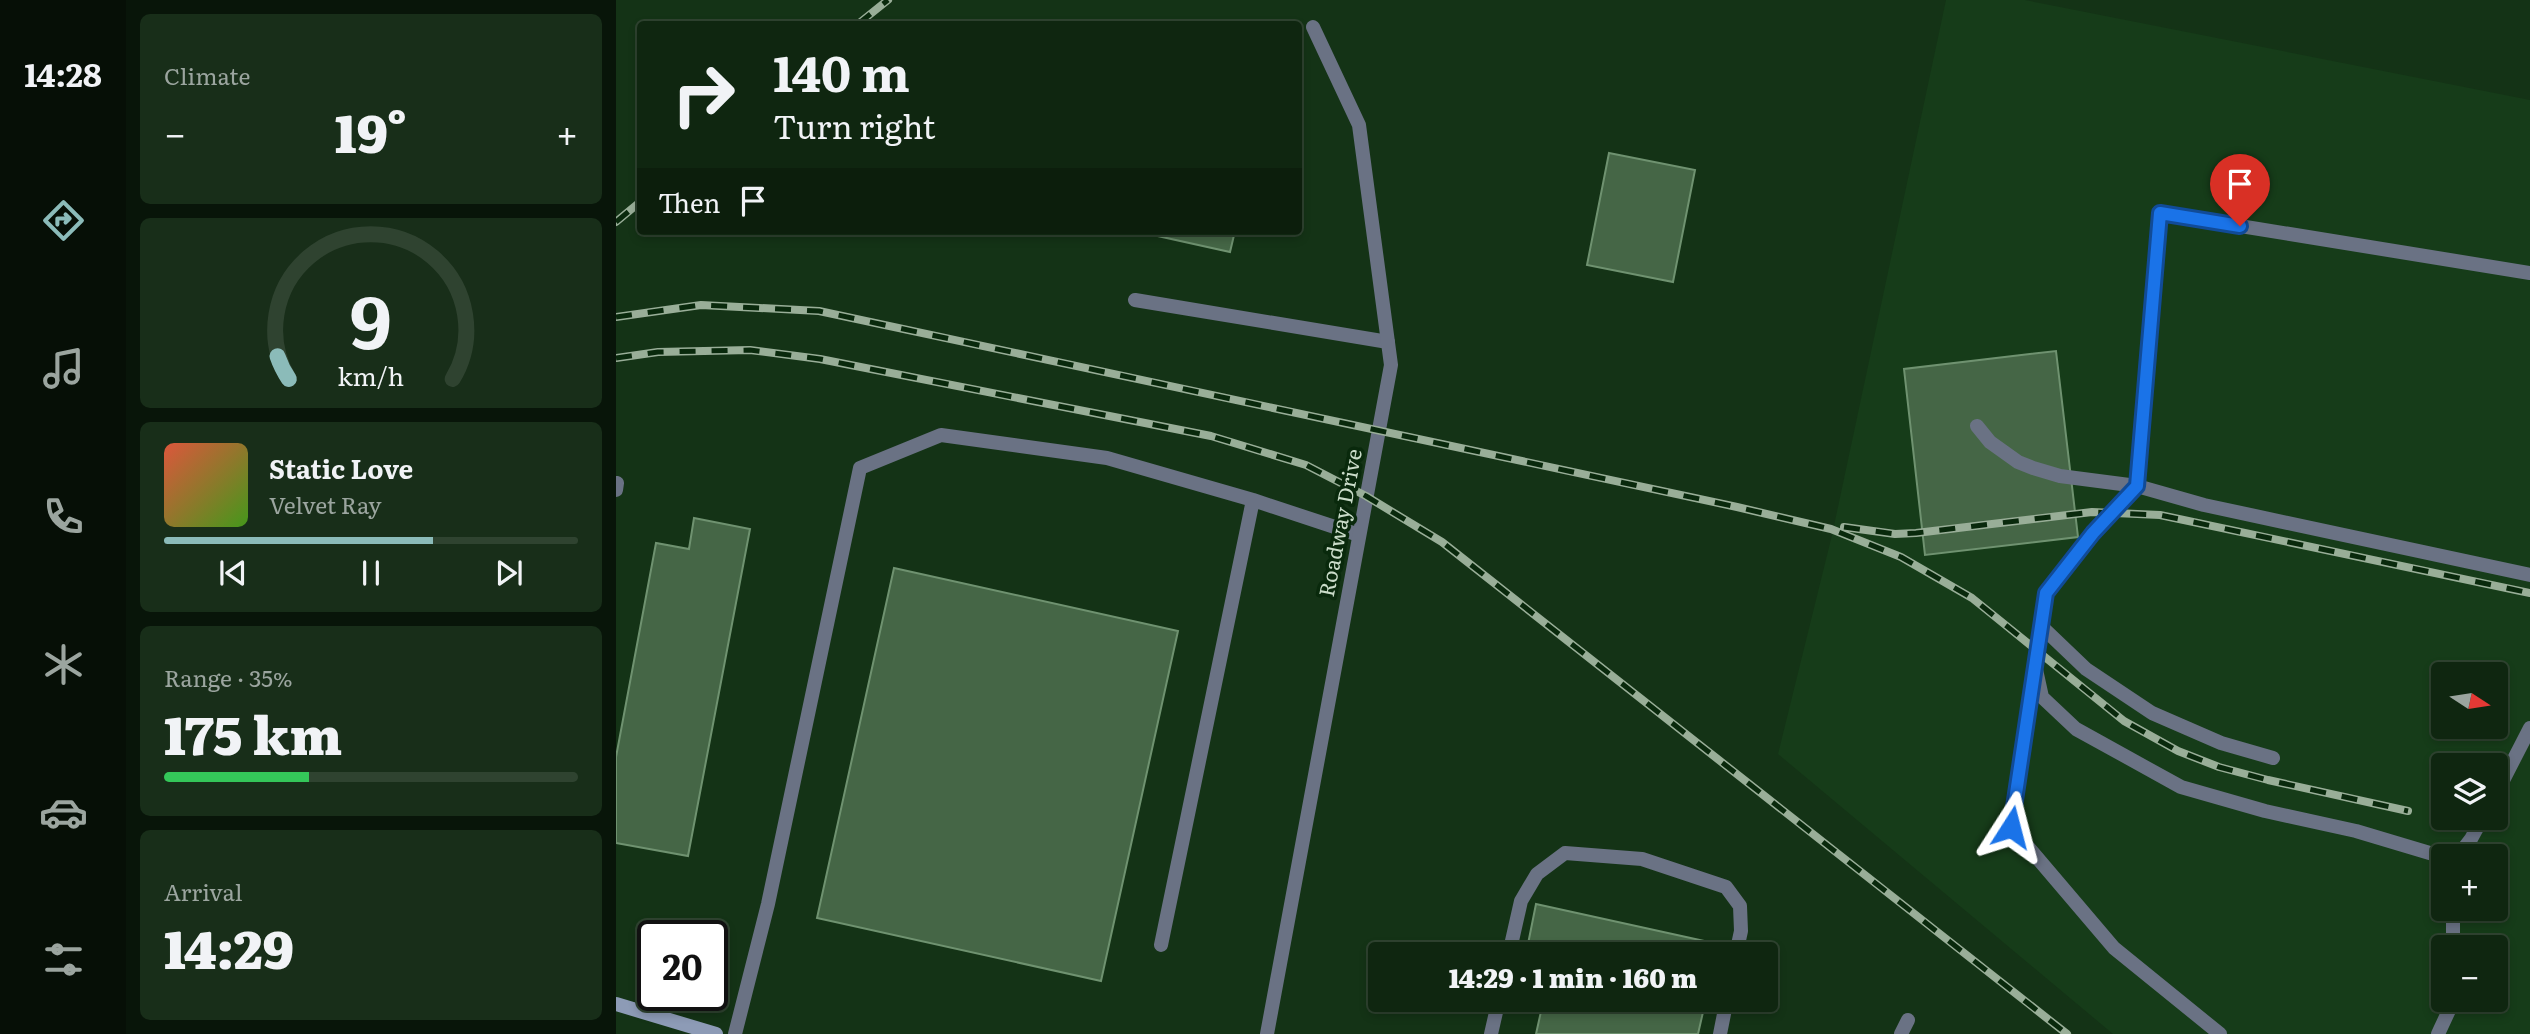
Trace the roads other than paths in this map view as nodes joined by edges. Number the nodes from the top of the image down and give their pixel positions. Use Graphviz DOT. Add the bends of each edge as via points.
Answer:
graph roads {
  1 [pos="1312,27"];
  2 [pos="2530,274"];
  3 [pos="1135,300"];
  4 [pos="1388,342"];
  5 [pos="1977,426"];
  6 [pos="2137,486"];
  7 [pos="1252,499"];
  8 [pos="1359,535"];
  9 [pos="2530,575"];
  10 [pos="2041,626"];
  11 [pos="2035,665"];
  12 [pos="2530,729"];
  13 [pos="2273,758"];
  14 [pos="2508,771"];
  15 [pos="2431,853"];
  16 [pos="1512,942"];
  17 [pos="1739,942"];
  18 [pos="1161,945"];
  19 [pos="616,1004"];
  20 [pos="1496,1012"];
  21 [pos="1724,1012"];
  22 [pos="2448,1012"];
  23 [pos="1908,1020"];
  24 [pos="716,1034"];
  25 [pos="735,1034"];
  26 [pos="1267,1034"];
  27 [pos="1491,1034"];
  28 [pos="1720,1034"];
  29 [pos="1901,1034"];
  30 [pos="2220,1034"];
  31 [pos="2438,1034"];
  1 -- 4 [label="street, Roadway Drive" via="1359,125"];
  2 -- 6 [label="street" via="2160,213"];
  3 -- 4 [label="street"];
  4 -- 8 [label="street, Roadway Drive" via="1391,365"];
  5 -- 6 [label="street" via="1990,442 2033,468"];
  6 -- 9 [label="street" via="2204,505"];
  6 -- 10 [label="street" via="2046,593"];
  7 -- 8 [label="street"];
  7 -- 18 [label="street"];
  7 -- 25 [label="street" via="1107,458 941,435 860,467 768,904"];
  8 -- 26 [label="street, Roadway Drive"];
  10 -- 11 [label="street"];
  10 -- 13 [label="street" via="2086,669 2152,713 2221,743"];
  11 -- 15 [label="street" via="2042,697 2076,729 2181,788"];
  11 -- 30 [label="street" via="2011,827 2114,948"];
  12 -- 14 [label="street"];
  16 -- 17 [label="street" via="1521,901 1537,874 1565,853 1642,859 1726,887 1741,905"];
  19 -- 24 [label="street"];
  20 -- 27 [label="street"];
  21 -- 28 [label="street"];
  22 -- 31 [label="street"];
  23 -- 29 [label="street"];
}
